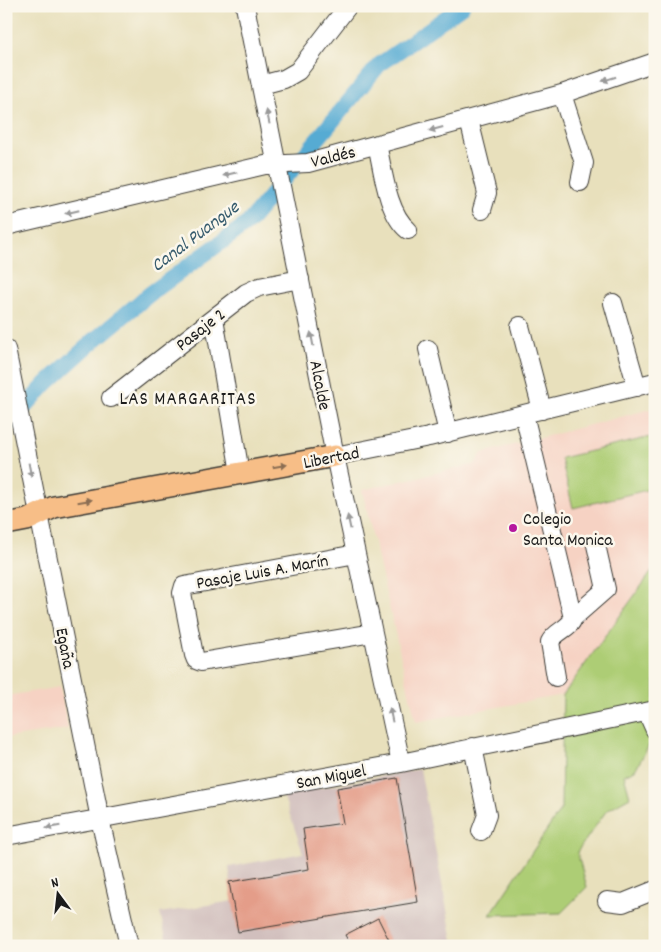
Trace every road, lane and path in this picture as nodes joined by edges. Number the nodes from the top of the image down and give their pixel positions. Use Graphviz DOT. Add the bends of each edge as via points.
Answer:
graph roads {
  1 [pos="245,6"];
  2 [pos="344,8"];
  3 [pos="654,67"];
  4 [pos="261,85"];
  5 [pos="562,94"];
  6 [pos="469,120"];
  7 [pos="377,144"];
  8 [pos="277,165"];
  9 [pos="580,182"];
  10 [pos="482,210"];
  11 [pos="6,226"];
  12 [pos="408,230"];
  13 [pos="300,278"];
  14 [pos="614,303"];
  15 [pos="214,318"];
  16 [pos="520,326"];
  17 [pos="428,348"];
  18 [pos="6,349"];
  19 [pos="655,382"];
  20 [pos="637,387"];
  21 [pos="110,398"];
  22 [pos="542,410"];
  23 [pos="524,414"];
  24 [pos="448,433"];
  25 [pos="335,456"];
  26 [pos="240,473"];
  27 [pos="39,514"];
  28 [pos="6,524"];
  29 [pos="596,545"];
  30 [pos="356,554"];
  31 [pos="573,618"];
  32 [pos="373,633"];
  33 [pos="556,677"];
  34 [pos="651,711"];
  35 [pos="655,730"];
  36 [pos="473,747"];
  37 [pos="401,763"];
  38 [pos="100,819"];
  39 [pos="481,831"];
  40 [pos="6,836"];
  41 [pos="655,890"];
  42 [pos="607,901"];
  43 [pos="129,946"];
  1 -- 4 [label="street, Alcalde"];
  2 -- 4 [label="street" via="298,71 284,79"];
  3 -- 5 [label="street, Valdés, one-way"];
  8 -- 4 [label="street, Alcalde, one-way"];
  5 -- 6 [label="street, Valdés"];
  5 -- 9 [label="street" via="584,164"];
  6 -- 7 [label="street, Valdés, one-way"];
  6 -- 10 [label="street" via="487,193"];
  7 -- 8 [label="street, Valdés" via="308,163"];
  7 -- 12 [label="street" via="393,209"];
  8 -- 11 [label="street, Valdés, one-way"];
  8 -- 13 [label="street, Alcalde"];
  13 -- 15 [label="street, Pasaje 2" via="252,290"];
  25 -- 13 [label="street, Alcalde, one-way"];
  14 -- 20 [label="street"];
  15 -- 21 [label="street, Pasaje 2"];
  15 -- 26 [label="street"];
  16 -- 22 [label="street"];
  17 -- 24 [label="street"];
  18 -- 27 [label="street, Egaña, one-way"];
  19 -- 20 [label="street, Libertad"];
  20 -- 22 [label="street, Libertad"];
  22 -- 23 [label="street, Libertad"];
  23 -- 24 [label="street, Libertad"];
  23 -- 31 [label="street"];
  24 -- 25 [label="street, Libertad"];
  26 -- 25 [label="main road, Libertad, one-way"];
  30 -- 25 [label="street, Alcalde, one-way"];
  27 -- 26 [label="main road, Libertad, one-way" via="54,506"];
  27 -- 28 [label="main road, Libertad"];
  27 -- 38 [label="street, Egaña"];
  29 -- 31 [label="street" via="606,589"];
  30 -- 32 [label="street, Alcalde"];
  30 -- 32 [label="street, Pasaje Luis A. Marín" via="184,586 182,593 194,655 201,662"];
  31 -- 33 [label="street" via="572,623 555,634 550,642"];
  37 -- 32 [label="street, Alcalde, one-way"];
  34 -- 35 [label="street"];
  34 -- 36 [label="street, San Miguel"];
  36 -- 37 [label="street, San Miguel"];
  36 -- 39 [label="street" via="487,815"];
  37 -- 38 [label="street, San Miguel"];
  38 -- 40 [label="street, San Miguel, one-way"];
  38 -- 43 [label="street, Egaña"];
  41 -- 42 [label="street" via="623,903"];
}
